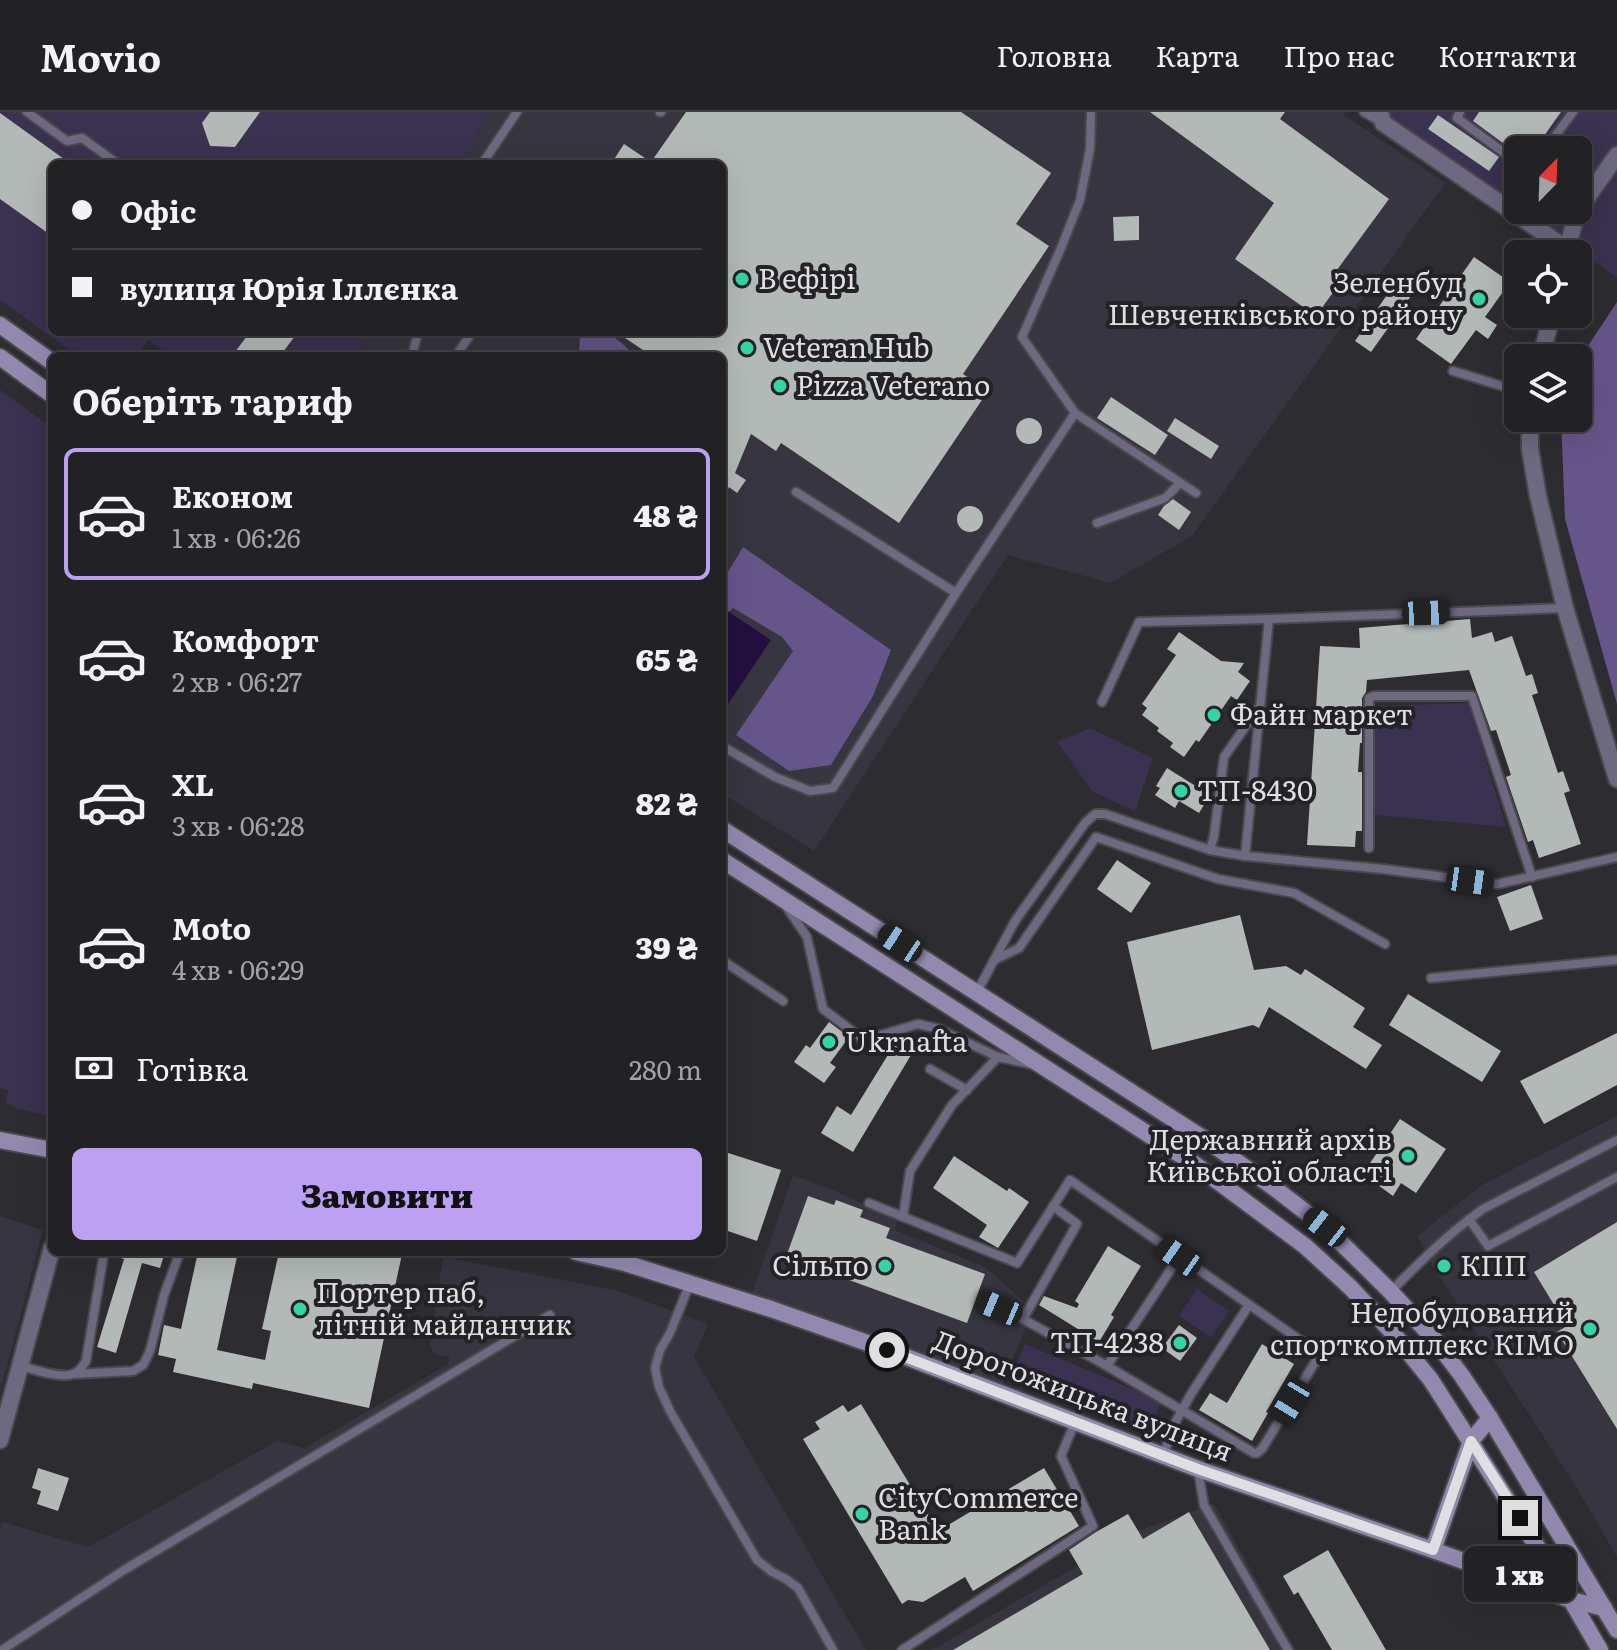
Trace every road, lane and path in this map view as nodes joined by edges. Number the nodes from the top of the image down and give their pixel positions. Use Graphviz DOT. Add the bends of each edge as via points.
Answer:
graph roads {
  1 [pos="27,112"];
  2 [pos="517,112"];
  3 [pos="1091,112"];
  4 [pos="1364,112"];
  5 [pos="1460,112"];
  6 [pos="1573,112"];
  7 [pos="1381,118"];
  8 [pos="1555,136"];
  9 [pos="1504,153"];
  10 [pos="1617,155"];
  11 [pos="112,160"];
  12 [pos="485,160"];
  13 [pos="1504,200"];
  14 [pos="1501,204"];
  15 [pos="1552,240"];
  16 [pos="1570,240"];
  17 [pos="0,325"];
  18 [pos="0,357"];
  19 [pos="48,359"];
  20 [pos="1453,371"];
  21 [pos="1504,387"];
  22 [pos="48,392"];
  23 [pos="1075,413"];
  24 [pos="1530,432"];
  25 [pos="1180,483"];
  26 [pos="796,492"];
  27 [pos="1196,493"];
  28 [pos="1097,523"];
  29 [pos="956,593"];
  30 [pos="1565,608"];
  31 [pos="1269,619"];
  32 [pos="1102,702"];
  33 [pos="1261,705"];
  34 [pos="726,748"];
  35 [pos="1617,779"];
  36 [pos="726,832"];
  37 [pos="1369,848"];
  38 [pos="1210,850"];
  39 [pos="1245,856"];
  40 [pos="1617,857"];
  41 [pos="726,863"];
  42 [pos="1532,877"];
  43 [pos="781,898"];
  44 [pos="1385,944"];
  45 [pos="994,960"];
  46 [pos="1617,960"];
  47 [pos="726,963"];
  48 [pos="1431,978"];
  49 [pos="977,992"];
  50 [pos="783,1001"];
  51 [pos="998,1057"];
  52 [pos="1040,1066"];
  53 [pos="930,1069"];
  54 [pos="967,1090"];
  55 [pos="0,1140"];
  56 [pos="1617,1140"];
  57 [pos="48,1149"];
  58 [pos="1617,1177"];
  59 [pos="869,1203"];
  60 [pos="1053,1206"];
  61 [pos="903,1217"];
  62 [pos="1469,1219"];
  63 [pos="50,1256"];
  64 [pos="104,1256"];
  65 [pos="179,1256"];
  66 [pos="594,1256"];
  67 [pos="1179,1257"];
  68 [pos="690,1283"];
  69 [pos="1390,1291"];
  70 [pos="984,1302"];
  71 [pos="1249,1305"];
  72 [pos="550,1315"];
  73 [pos="1023,1319"];
  74 [pos="20,1366"];
  75 [pos="1107,1366"];
  76 [pos="73,1374"];
  77 [pos="1182,1410"];
  78 [pos="1490,1418"];
  79 [pos="1075,1422"];
  80 [pos="0,1440"];
  81 [pos="1471,1441"];
  82 [pos="1163,1455"];
  83 [pos="1198,1469"];
  84 [pos="1433,1550"];
  85 [pos="1571,1600"];
  86 [pos="1604,1608"];
  87 [pos="1617,1630"];
  88 [pos="2,1650"];
  89 [pos="833,1650"];
  90 [pos="902,1650"];
  91 [pos="1288,1650"];
  92 [pos="1600,1650"];
  1 -- 11 [label="lane" via="67,141 82,138"];
  2 -- 12 [label="lane"];
  3 -- 23 [label="lane" via="1080,200 1022,337"];
  4 -- 7 [label="lane"];
  5 -- 9 [label="lane" via="1457,118"];
  6 -- 8 [label="lane"];
  7 -- 14 [label="street"];
  10 -- 16 [label="street" via="1577,212"];
  13 -- 14 [label="lane"];
  14 -- 15 [label="street"];
  17 -- 19 [label="main road"];
  18 -- 22 [label="main road"];
  20 -- 21 [label="lane"];
  23 -- 25 [label="lane"];
  23 -- 29 [label="lane"];
  24 -- 30 [label="street" via="1538,496"];
  25 -- 27 [label="lane"];
  25 -- 28 [label="lane" via="1165,498"];
  26 -- 29 [label="lane"];
  29 -- 34 [label="lane" via="833,788 810,791"];
  30 -- 31 [label="lane"];
  30 -- 35 [label="street"];
  31 -- 32 [label="lane" via="1139,622"];
  31 -- 33 [label="lane"];
  33 -- 38 [label="lane" via="1224,757"];
  33 -- 39 [label="lane"];
  36 -- 49 [label="main road"];
  37 -- 42 [label="lane" via="1369,698 1472,696"];
  38 -- 39 [label="lane"];
  38 -- 45 [label="lane" via="1095,814 1015,921"];
  39 -- 42 [label="lane" via="1498,884"];
  40 -- 42 [label="lane"];
  41 -- 43 [label="main road"];
  43 -- 51 [label="lane" via="807,937 823,1009 864,1040 918,1024"];
  43 -- 52 [label="main road"];
  44 -- 45 [label="lane" via="1294,893 1218,879 1096,837 1019,948"];
  45 -- 49 [label="lane"];
  46 -- 48 [label="lane"];
  47 -- 50 [label="lane"];
  49 -- 69 [label="main road" via="1273,1187 1325,1227"];
  51 -- 52 [label="lane"];
  51 -- 54 [label="lane"];
  52 -- 81 [label="main road" via="1193,1163 1305,1246 1392,1332"];
  53 -- 54 [label="lane"];
  54 -- 61 [label="lane" via="910,1171"];
  55 -- 57 [label="main road"];
  56 -- 62 [label="lane"];
  58 -- 62 [label="lane" via="1488,1246"];
  59 -- 61 [label="lane"];
  60 -- 61 [label="lane" via="1017,1263"];
  60 -- 67 [label="lane" via="1070,1180"];
  60 -- 73 [label="lane" via="1077,1224"];
  62 -- 69 [label="lane"];
  63 -- 74 [label="street"];
  64 -- 76 [label="lane" via="86,1361"];
  65 -- 76 [label="lane" via="143,1365 133,1371"];
  66 -- 68 [label="main road, Дорогожицька вулиця"];
  67 -- 71 [label="lane"];
  67 -- 75 [label="lane"];
  68 -- 79 [label="main road, Дорогожицька вулиця" via="896,1353"];
  68 -- 89 [label="lane" via="660,1350 655,1368 659,1387 757,1560 798,1588"];
  69 -- 78 [label="main road" via="1434,1339"];
  70 -- 73 [label="lane"];
  71 -- 77 [label="lane"];
  71 -- 77 [label="lane" via="1320,1354 1262,1449 1251,1451"];
  72 -- 88 [label="lane" via="124,1570"];
  73 -- 75 [label="lane"];
  74 -- 76 [label="lane"];
  74 -- 80 [label="street"];
  75 -- 77 [label="lane"];
  77 -- 82 [label="lane"];
  78 -- 81 [label="main road"];
  78 -- 86 [label="main road"];
  79 -- 82 [label="main road, Дорогожицька вулиця"];
  79 -- 90 [label="lane" via="1061,1456 1093,1526"];
  81 -- 84 [label="main road"];
  81 -- 85 [label="main road"];
  82 -- 83 [label="main road, Дорогожицька вулиця"];
  83 -- 84 [label="main road, Дорогожицька вулиця"];
  83 -- 91 [label="lane" via="1204,1505"];
  84 -- 85 [label="main road, Дорогожицька вулиця"];
  85 -- 86 [label="main road, Дорогожицька вулиця"];
  85 -- 92 [label="main road"];
  86 -- 87 [label="main road"];
}
